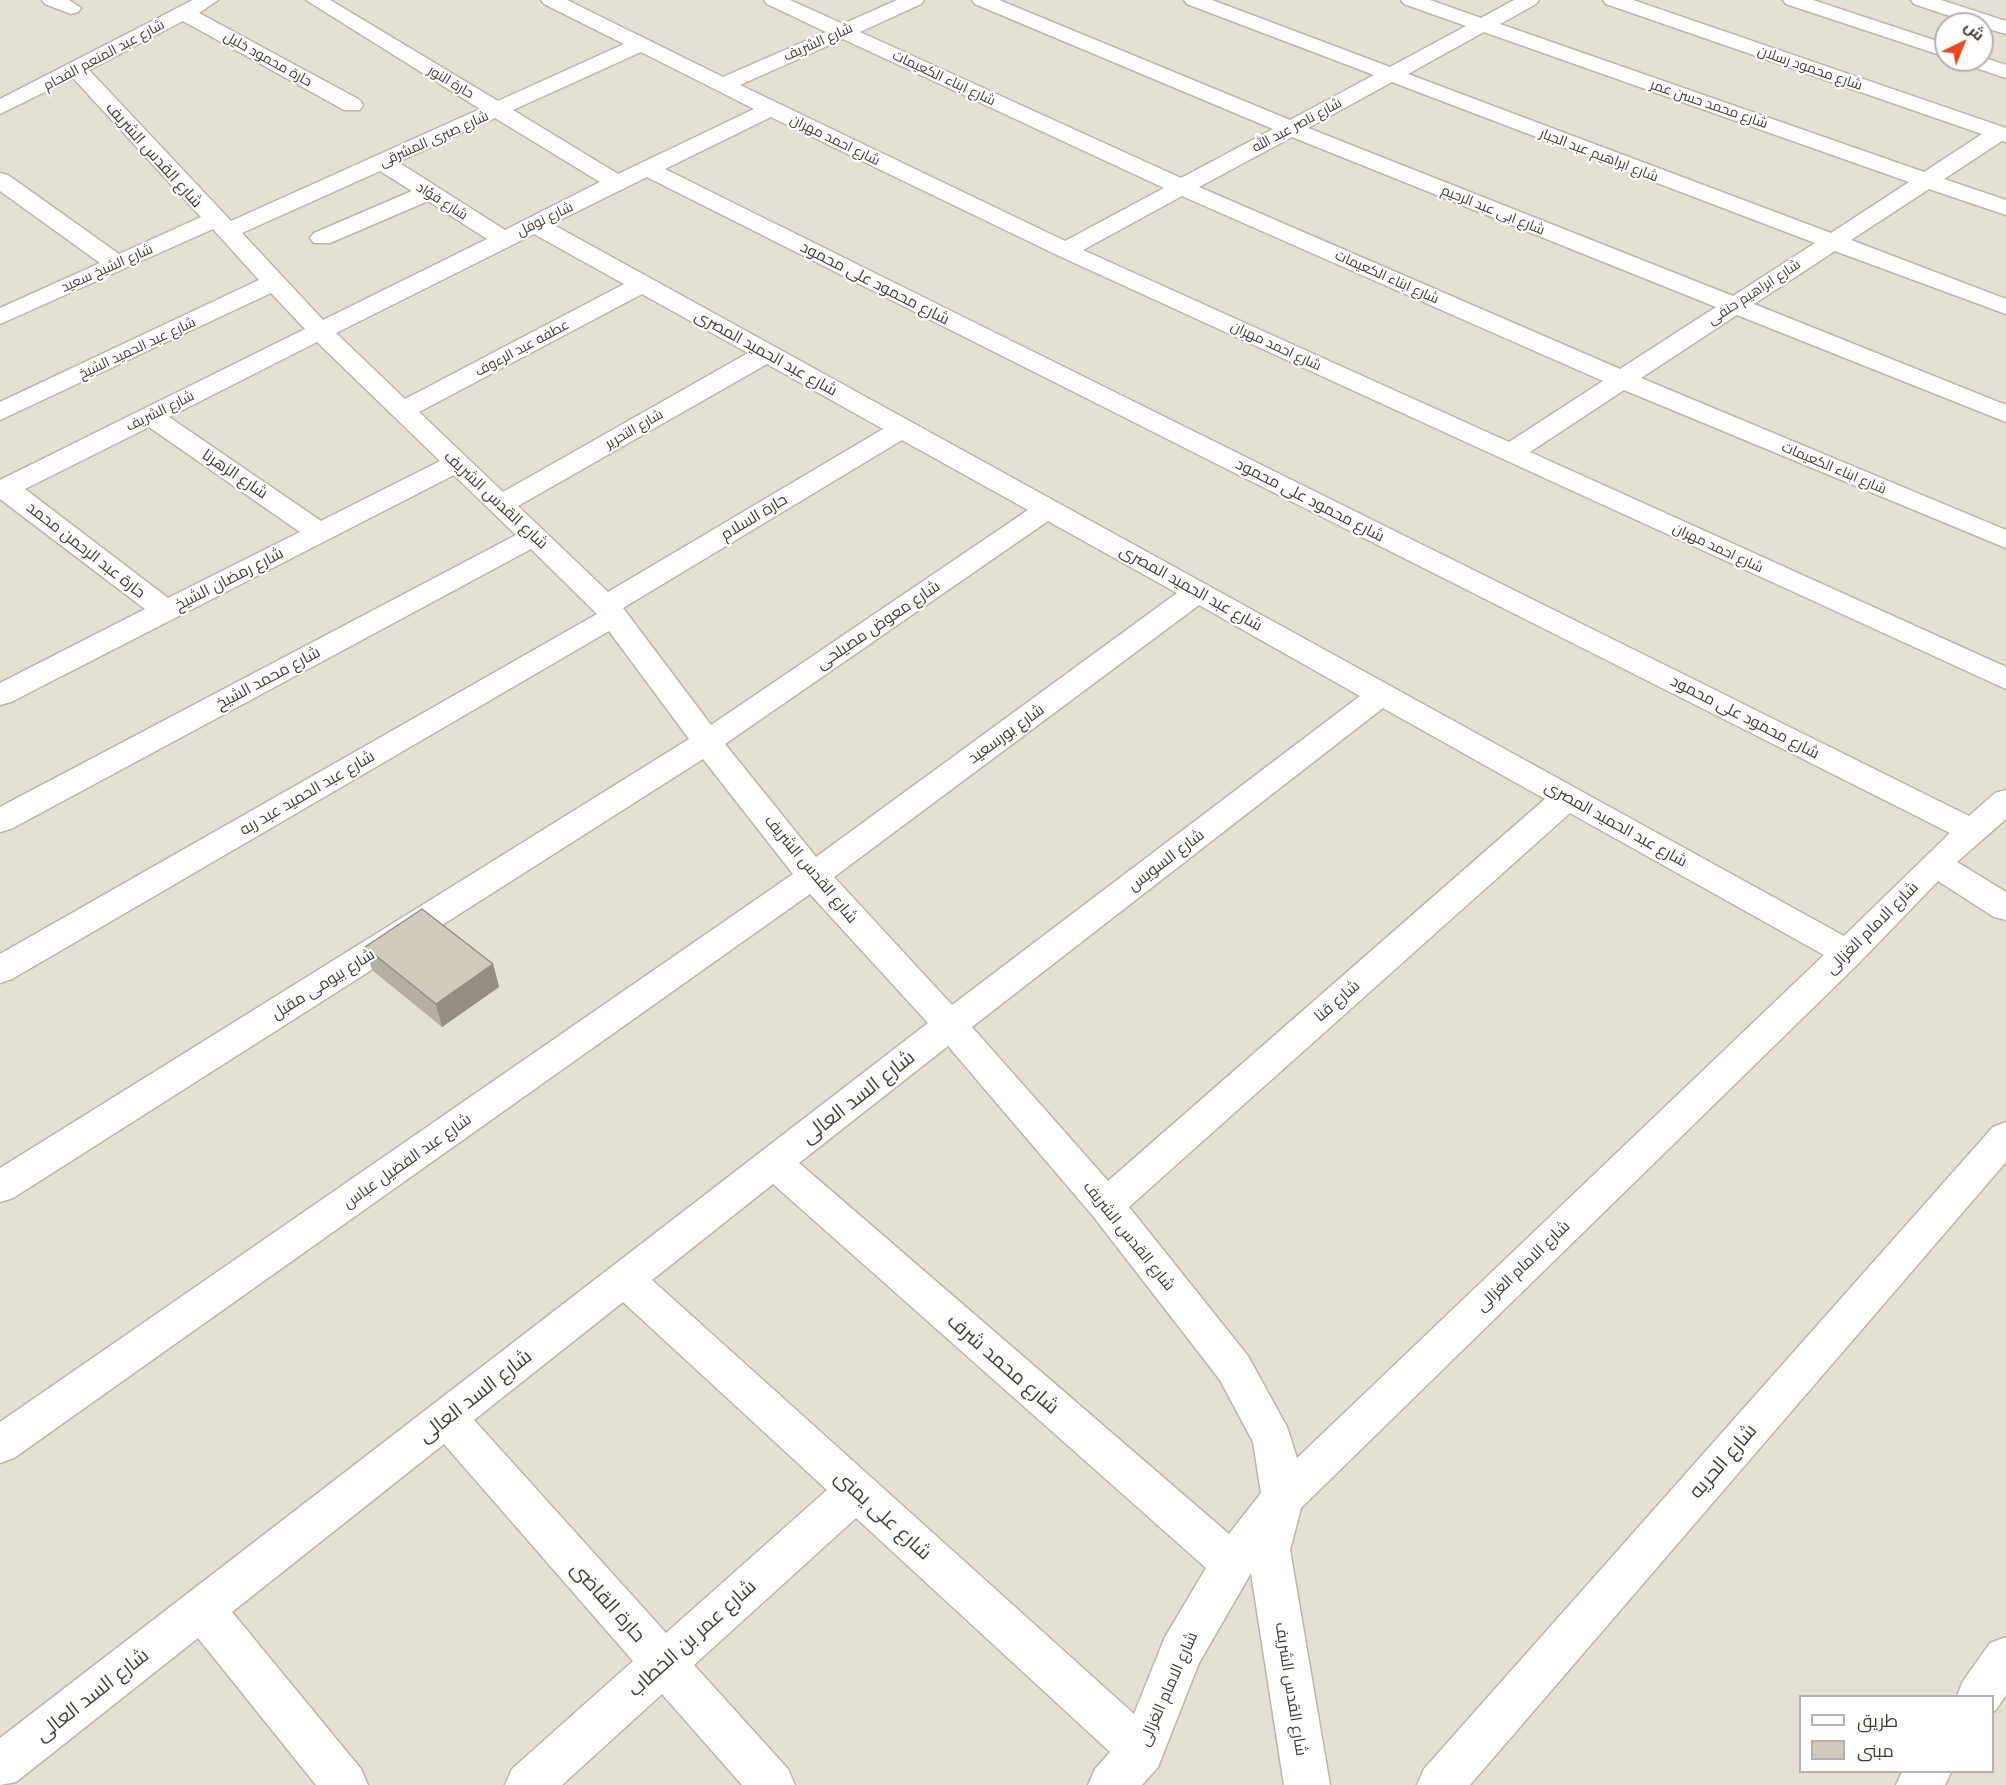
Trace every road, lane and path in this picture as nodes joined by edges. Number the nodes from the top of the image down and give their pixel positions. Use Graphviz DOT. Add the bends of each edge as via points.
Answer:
graph roads {
  1 [pos="52,0"];
  2 [pos="208,0"];
  3 [pos="316,0"];
  4 [pos="551,0"];
  5 [pos="774,0"];
  6 [pos="914,0"];
  7 [pos="982,0"];
  8 [pos="1194,0"];
  9 [pos="1411,0"];
  10 [pos="1529,0"];
  11 [pos="1613,0"];
  12 [pos="1793,0"];
  13 [pos="1921,0"];
  14 [pos="71,8"];
  15 [pos="184,13"];
  16 [pos="1482,25"];
  17 [pos="2006,28"];
  18 [pos="842,32"];
  19 [pos="642,44"];
  20 [pos="1934,47"];
  21 [pos="76,70"];
  22 [pos="1388,76"];
  23 [pos="723,85"];
  24 [pos="352,105"];
  25 [pos="0,108"];
  26 [pos="771,109"];
  27 [pos="498,110"];
  28 [pos="1290,128"];
  29 [pos="2002,134"];
  30 [pos="381,162"];
  31 [pos="648,169"];
  32 [pos="0,180"];
  33 [pos="1927,180"];
  34 [pos="617,183"];
  35 [pos="1181,187"];
  36 [pos="429,192"];
  37 [pos="2006,208"];
  38 [pos="534,224"];
  39 [pos="220,226"];
  40 [pos="322,238"];
  41 [pos="503,239"];
  42 [pos="1831,243"];
  43 [pos="1065,250"];
  44 [pos="118,264"];
  45 [pos="273,283"];
  46 [pos="643,284"];
  47 [pos="1732,307"];
  48 [pos="2006,307"];
  49 [pos="0,317"];
  50 [pos="321,332"];
  51 [pos="767,353"];
  52 [pos="1622,379"];
  53 [pos="402,411"];
  54 [pos="0,412"];
  55 [pos="2006,414"];
  56 [pos="150,416"];
  57 [pos="903,428"];
  58 [pos="1510,453"];
  59 [pos="457,463"];
  60 [pos="3,490"];
  61 [pos="501,504"];
  62 [pos="1048,509"];
  63 [pos="320,533"];
  64 [pos="535,536"];
  65 [pos="2006,540"];
  66 [pos="1198,592"];
  67 [pos="166,611"];
  68 [pos="610,611"];
  69 [pos="2006,679"];
  70 [pos="3,690"];
  71 [pos="1382,694"];
  72 [pos="707,742"];
  73 [pos="1568,797"];
  74 [pos="2006,801"];
  75 [pos="0,821"];
  76 [pos="1973,831"];
  77 [pos="1935,864"];
  78 [pos="813,876"];
  79 [pos="2006,908"];
  80 [pos="1848,952"];
  81 [pos="0,970"];
  82 [pos="950,1025"];
  83 [pos="2006,1137"];
  84 [pos="774,1163"];
  85 [pos="0,1187"];
  86 [pos="1106,1205"];
  87 [pos="624,1279"];
  88 [pos="446,1418"];
  89 [pos="0,1445"];
  90 [pos="856,1491"];
  91 [pos="1283,1498"];
  92 [pos="1232,1564"];
  93 [pos="202,1609"];
  94 [pos="2006,1658"];
  95 [pos="663,1663"];
  96 [pos="1980,1695"];
  97 [pos="1142,1751"];
  98 [pos="0,1766"];
  99 [pos="345,1785"];
  100 [pos="528,1785"];
  101 [pos="772,1785"];
  102 [pos="1111,1785"];
  103 [pos="1306,1785"];
  104 [pos="1440,1785"];
  1 -- 14 [label="street"];
  2 -- 15 [label="street, شارع عبد المنعم الفحام"];
  3 -- 27 [label="street, حارة النور"];
  4 -- 19 [label="street, شارع احمد مهران"];
  5 -- 18 [label="street, شارع ابناء الكعيمات"];
  6 -- 18 [label="street, شارع الشريف"];
  7 -- 28 [label="street, شارع ابى عبد الرحيم"];
  8 -- 22 [label="street, شارع ابراهيم عبد الجبار"];
  9 -- 16 [label="street, شارع محمد حسن عمر"];
  10 -- 16 [label="street, شارع ناصر عبد الله"];
  11 -- 29 [label="street, شارع محمود رسلان"];
  12 -- 20 [label="street"];
  13 -- 17 [label="street"];
  15 -- 21 [label="street, شارع عبد المنعم الفحام"];
  15 -- 24 [label="street, حارة محمود خليل"];
  16 -- 22 [label="street, شارع ناصر عبد الله"];
  16 -- 33 [label="street, شارع محمد حسن عمر"];
  18 -- 23 [label="street, شارع الشريف"];
  18 -- 35 [label="street, شارع ابناء الكعيمات"];
  19 -- 23 [label="street, شارع احمد مهران"];
  19 -- 27 [label="street, شارع صبرى المشرقى"];
  21 -- 25 [label="street, شارع عبد المنعم الفحام"];
  21 -- 39 [label="street, شارع القدس الشريف"];
  22 -- 28 [label="street, شارع ناصر عبد الله"];
  22 -- 42 [label="street, شارع ابراهيم عبد الجبار"];
  23 -- 26 [label="street, شارع احمد مهران"];
  26 -- 31 [label="street, شارع نوفل"];
  26 -- 43 [label="street, شارع احمد مهران"];
  27 -- 30 [label="street, شارع صبرى المشرقى"];
  27 -- 34 [label="street, حارة النور"];
  28 -- 35 [label="street, شارع ناصر عبد الله"];
  28 -- 47 [label="street, شارع ابى عبد الرحيم"];
  29 -- 33 [label="street, شارع ابراهيم حنفى"];
  30 -- 36 [label="street, شارع فؤاد"];
  30 -- 39 [label="street, شارع صبرى المشرقى"];
  31 -- 34 [label="street, شارع نوفل"];
  31 -- 76 [label="street, شارع محمود على محمود"];
  32 -- 44 [label="street"];
  33 -- 37 [label="street, شارع محمد حسن عمر"];
  33 -- 42 [label="street, شارع ابراهيم حنفى"];
  34 -- 38 [label="street, شارع نوفل"];
  35 -- 43 [label="street, شارع ناصر عبد الله"];
  35 -- 52 [label="street, شارع ابناء الكعيمات"];
  36 -- 40 [label="street"];
  36 -- 41 [label="street, شارع فؤاد"];
  38 -- 41 [label="street, شارع نوفل"];
  38 -- 46 [label="street, شارع عبد الحميد المصرى"];
  39 -- 44 [label="street, شارع الشيخ سعيد"];
  39 -- 45 [label="street, شارع القدس الشريف"];
  41 -- 50 [label="street, شارع نوفل"];
  42 -- 47 [label="street, شارع ابراهيم حنفى"];
  42 -- 48 [label="street, شارع ابراهيم عبد الجبار"];
  43 -- 58 [label="street, شارع احمد مهران"];
  44 -- 49 [label="street, شارع الشيخ سعيد"];
  45 -- 50 [label="street, شارع القدس الشريف"];
  45 -- 54 [label="street, شارع عبد الحميد الشيخ"];
  46 -- 51 [label="street, شارع عبد الحميد المصرى"];
  46 -- 53 [label="street, عطفه عبد الرءوف"];
  47 -- 52 [label="street, شارع ابراهيم حنفى"];
  47 -- 55 [label="street, شارع ابى عبد الرحيم"];
  50 -- 53 [label="street, شارع القدس الشريف"];
  50 -- 56 [label="street, شارع الشريف"];
  51 -- 57 [label="street, شارع عبد الحميد المصرى"];
  51 -- 61 [label="street, شارع التحرير"];
  52 -- 58 [label="street, شارع ابراهيم حنفى"];
  52 -- 65 [label="street, شارع ابناء الكعيمات"];
  53 -- 59 [label="street, شارع القدس الشريف"];
  56 -- 60 [label="street, شارع الشريف"];
  56 -- 63 [label="street, شارع الزهرنا"];
  57 -- 62 [label="street, شارع عبد الحميد المصرى"];
  57 -- 68 [label="street, حارة السلام"];
  58 -- 69 [label="street, شارع احمد مهران"];
  59 -- 61 [label="street, شارع القدس الشريف"];
  59 -- 63 [label="street, شارع رمضان الشيخ"];
  60 -- 67 [label="street, حارة عبد الرحمن محمد"];
  61 -- 64 [label="street, شارع القدس الشريف"];
  62 -- 66 [label="street, شارع عبد الحميد المصرى"];
  62 -- 72 [label="street, شارع معوض مصيلحى"];
  63 -- 67 [label="street, شارع رمضان الشيخ"];
  64 -- 68 [label="street, شارع القدس الشريف"];
  64 -- 75 [label="street, شارع محمد الشيخ"];
  66 -- 71 [label="street, شارع عبد الحميد المصرى"];
  66 -- 78 [label="street, شارع بورسعيد"];
  67 -- 70 [label="street, شارع رمضان الشيخ"];
  68 -- 72 [label="street, شارع القدس الشريف"];
  68 -- 81 [label="street, شارع عبد الحميد عبد ربه"];
  71 -- 73 [label="street, شارع عبد الحميد المصرى"];
  71 -- 82 [label="street, شارع السويس"];
  72 -- 78 [label="street, شارع القدس الشريف"];
  72 -- 85 [label="street, شارع بيومى مقبل"];
  73 -- 80 [label="street, شارع عبد الحميد المصرى"];
  73 -- 86 [label="street, شارع قنا"];
  74 -- 76 [label="street, شارع الامام الغزالى"];
  76 -- 77 [label="street, شارع الامام الغزالى"];
  77 -- 79 [label="street"];
  77 -- 80 [label="street, شارع الامام الغزالى"];
  78 -- 82 [label="street, شارع القدس الشريف"];
  78 -- 89 [label="street, شارع عبد الفضيل عباس"];
  80 -- 91 [label="street, شارع الامام الغزالى"];
  82 -- 84 [label="street, شارع السد العالى"];
  82 -- 86 [label="street, شارع القدس الشريف"];
  83 -- 104 [label="street, شارع الحريه"];
  84 -- 87 [label="street, شارع السد العالى"];
  84 -- 92 [label="street, شارع محمد شرف"];
  86 -- 91 [label="street, شارع القدس الشريف" via="1234,1368 1273,1440"];
  87 -- 88 [label="street, شارع السد العالى"];
  87 -- 90 [label="street, شارع على يمنى"];
  88 -- 93 [label="street, شارع السد العالى"];
  88 -- 95 [label="street, حارة القاضى"];
  90 -- 95 [label="street, شارع عمر بن الخطاب"];
  90 -- 97 [label="street, شارع على يمنى"];
  91 -- 92 [label="street, شارع الامام الغزالى"];
  91 -- 103 [label="street, شارع القدس الشريف" via="1269,1550"];
  92 -- 97 [label="street, شارع الامام الغزالى" via="1181,1652"];
  93 -- 98 [label="street, شارع السد العالى"];
  93 -- 99 [label="street"];
  94 -- 96 [label="street"];
  95 -- 100 [label="street, شارع عمر بن الخطاب"];
  95 -- 101 [label="street, حارة القاضى"];
  97 -- 102 [label="street, شارع الامام الغزالى"];
}
